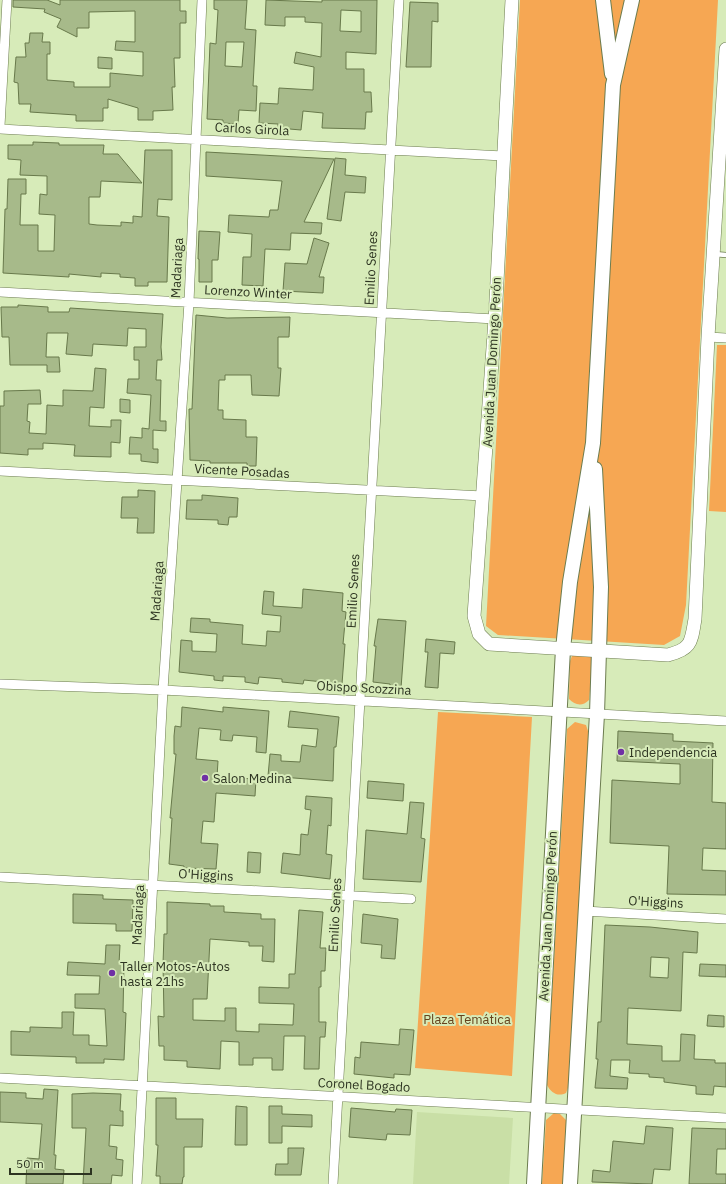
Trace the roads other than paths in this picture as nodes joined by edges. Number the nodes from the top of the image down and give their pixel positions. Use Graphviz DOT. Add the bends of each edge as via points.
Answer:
graph roads {
  1 [pos="7,0"];
  2 [pos="202,0"];
  3 [pos="399,0"];
  4 [pos="512,0"];
  5 [pos="603,0"];
  6 [pos="632,0"];
  7 [pos="726,49"];
  8 [pos="613,84"];
  9 [pos="0,127"];
  10 [pos="196,139"];
  11 [pos="391,150"];
  12 [pos="502,156"];
  13 [pos="720,255"];
  14 [pos="0,292"];
  15 [pos="189,302"];
  16 [pos="382,313"];
  17 [pos="495,319"];
  18 [pos="708,337"];
  19 [pos="726,338"];
  20 [pos="593,443"];
  21 [pos="0,471"];
  22 [pos="178,480"];
  23 [pos="372,490"];
  24 [pos="483,496"];
  25 [pos="564,649"];
  26 [pos="598,650"];
  27 [pos="0,684"];
  28 [pos="164,690"];
  29 [pos="360,701"];
  30 [pos="559,712"];
  31 [pos="597,714"];
  32 [pos="726,721"];
  33 [pos="0,877"];
  34 [pos="153,885"];
  35 [pos="349,895"];
  36 [pos="411,899"];
  37 [pos="584,911"];
  38 [pos="726,919"];
  39 [pos="0,1078"];
  40 [pos="142,1086"];
  41 [pos="338,1097"];
  42 [pos="538,1108"];
  43 [pos="573,1110"];
  44 [pos="726,1118"];
  45 [pos="137,1184"];
  46 [pos="333,1184"];
  47 [pos="534,1184"];
  48 [pos="570,1184"];
  1 -- 9 [label="street"];
  2 -- 10 [label="street, Madariaga"];
  3 -- 11 [label="street, Emilio Senes"];
  4 -- 12 [label="main road, Avenida Juan Domingo Perón"];
  5 -- 8 [label="main road, Avenida Juan Domingo Perón"];
  6 -- 8 [label="main road, Avenida Juan Domingo Perón"];
  7 -- 13 [label="main road" via="720,185"];
  8 -- 20 [label="main road, Avenida Juan Domingo Perón"];
  9 -- 10 [label="street, Carlos Girola"];
  10 -- 11 [label="street, Carlos Girola"];
  10 -- 15 [label="street, Madariaga"];
  11 -- 12 [label="street, Carlos Girola"];
  11 -- 16 [label="street, Emilio Senes"];
  12 -- 17 [label="main road, Avenida Juan Domingo Perón"];
  13 -- 18 [label="main road"];
  14 -- 15 [label="street, Lorenzo Winter"];
  15 -- 16 [label="street, Lorenzo Winter"];
  15 -- 22 [label="street, Madariaga"];
  16 -- 17 [label="street, Lorenzo Winter"];
  16 -- 23 [label="street, Emilio Senes"];
  17 -- 24 [label="main road, Avenida Juan Domingo Perón"];
  18 -- 19 [label="street"];
  18 -- 26 [label="main road" via="695,619 690,644 681,651 668,655"];
  20 -- 25 [label="main road, Avenida Juan Domingo Perón" via="570,582"];
  20 -- 26 [label="main road, Avenida Juan Domingo Perón" via="602,587"];
  21 -- 22 [label="street, Vicente Posadas"];
  22 -- 23 [label="street, Vicente Posadas"];
  22 -- 28 [label="street, Madariaga"];
  23 -- 24 [label="street, Vicente Posadas"];
  23 -- 29 [label="street, Emilio Senes"];
  24 -- 25 [label="main road, Avenida Juan Domingo Perón" via="474,616 479,634 489,644"];
  25 -- 26 [label="main road"];
  25 -- 30 [label="main road, Avenida Juan Domingo Perón"];
  26 -- 31 [label="main road, Avenida Juan Domingo Perón"];
  27 -- 28 [label="street, Obispo Scozzina"];
  28 -- 29 [label="street, Obispo Scozzina"];
  28 -- 34 [label="street, Madariaga"];
  29 -- 30 [label="street, Obispo Scozzina"];
  29 -- 35 [label="street, Emilio Senes"];
  30 -- 31 [label="street, Obispo Scozzina"];
  30 -- 42 [label="main road, Avenida Juan Domingo Perón"];
  31 -- 32 [label="street, Obispo Scozzina"];
  31 -- 37 [label="main road, Avenida Juan Domingo Perón"];
  33 -- 34 [label="street, O'Higgins"];
  34 -- 35 [label="street, O'Higgins"];
  34 -- 40 [label="street, Madariaga"];
  35 -- 36 [label="street, O'Higgins"];
  35 -- 41 [label="street, Emilio Senes"];
  37 -- 38 [label="street, O'Higgins"];
  37 -- 43 [label="main road, Avenida Juan Domingo Perón"];
  39 -- 40 [label="street, Coronel Bogado"];
  40 -- 41 [label="street, Coronel Bogado"];
  40 -- 45 [label="street, Madariaga"];
  41 -- 42 [label="street, Coronel Bogado"];
  41 -- 46 [label="street, Emilio Senes"];
  42 -- 43 [label="street, Coronel Bogado"];
  42 -- 47 [label="main road, Avenida Juan Domingo Perón"];
  43 -- 44 [label="street, Coronel Bogado"];
  43 -- 48 [label="main road, Avenida Juan Domingo Perón"];
}
